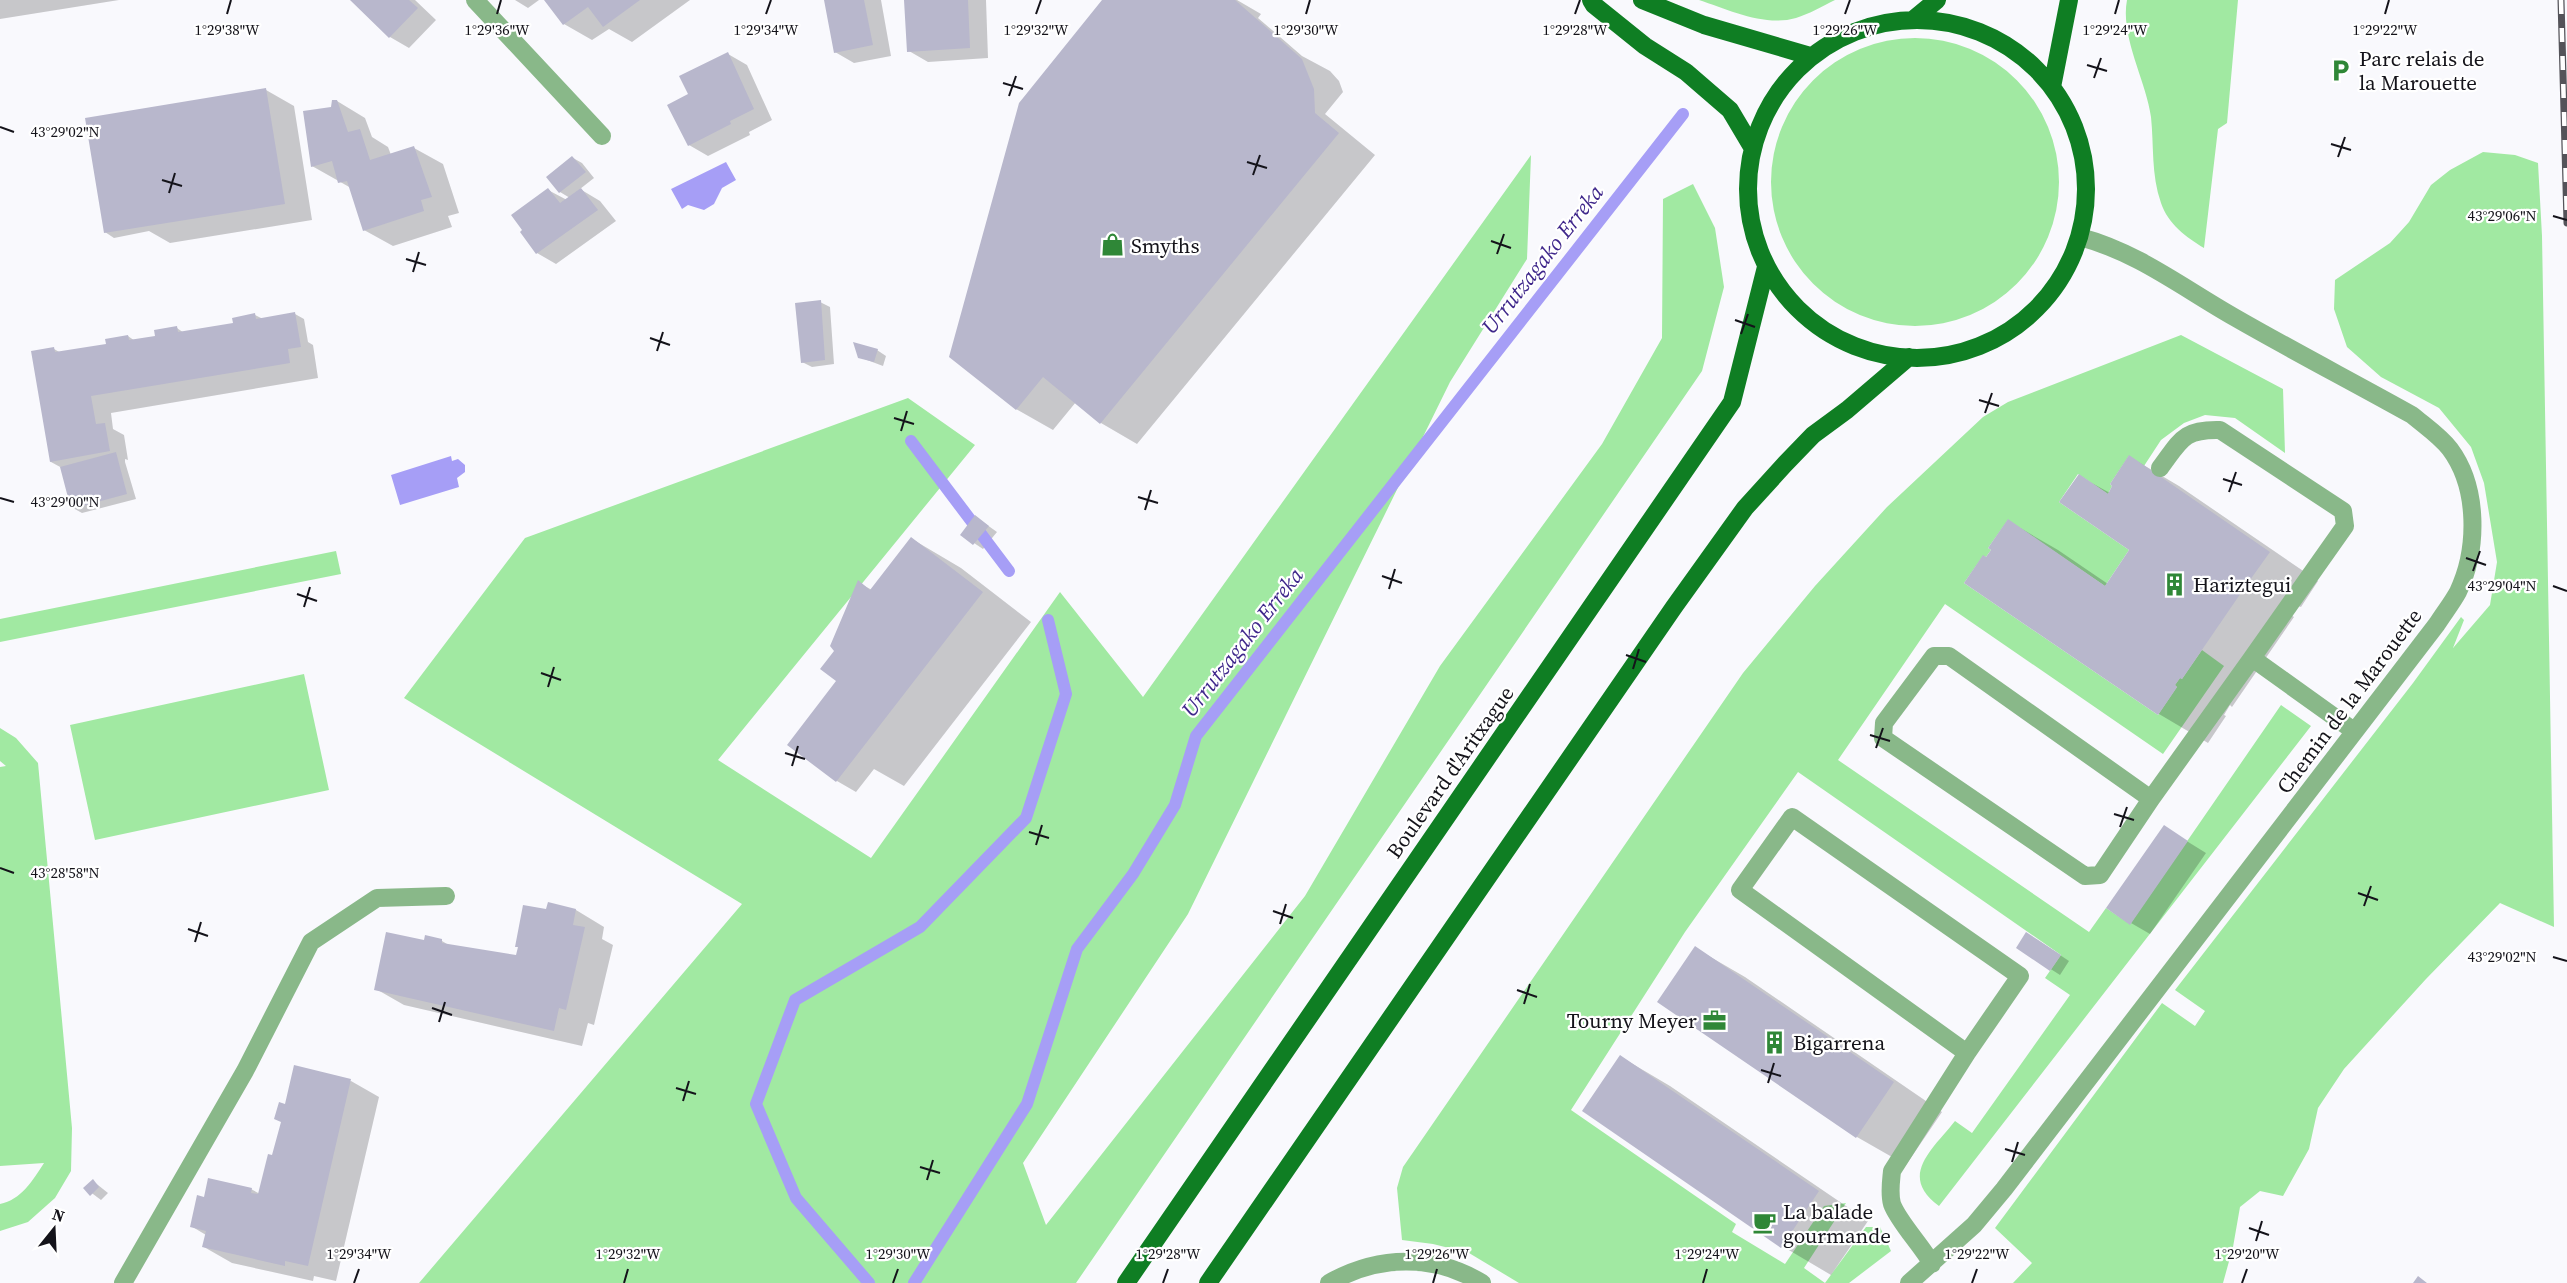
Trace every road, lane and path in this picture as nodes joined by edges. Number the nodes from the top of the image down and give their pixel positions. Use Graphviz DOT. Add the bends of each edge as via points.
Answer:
graph roads {
  1 [pos="475,0"];
  2 [pos="1591,0"];
  3 [pos="1642,0"];
  4 [pos="1937,0"];
  5 [pos="2069,0"];
  6 [pos="1914,19"];
  7 [pos="1810,56"];
  8 [pos="2052,87"];
  9 [pos="602,136"];
  10 [pos="1752,147"];
  11 [pos="2080,237"];
  12 [pos="1766,267"];
  13 [pos="1909,357"];
  14 [pos="2160,468"];
  15 [pos="2252,658"];
  16 [pos="2354,731"];
  17 [pos="2151,799"];
  18 [pos="446,896"];
  19 [pos="1966,1053"];
  20 [pos="1932,1264"];
  21 [pos="123,1283"];
  22 [pos="1126,1283"];
  23 [pos="1208,1283"];
  24 [pos="1329,1283"];
  25 [pos="1482,1283"];
  26 [pos="1909,1283"];
  1 -- 9 [label="street"];
  2 -- 10 [label="main road" via="1730,110"];
  3 -- 7 [label="main road" via="1704,24"];
  4 -- 6 [label="main road"];
  5 -- 8 [label="main road"];
  6 -- 7 [label="main road" via="1877,24 1842,37"];
  6 -- 8 [label="main road" via="1953,24 1991,37 2025,58"];
  7 -- 10 [label="main road" via="1773,97"];
  8 -- 11 [label="main road" via="2072,121 2084,159 2086,198"];
  10 -- 12 [label="main road" via="1747,188 1751,229"];
  11 -- 13 [label="main road" via="2062,276 2036,310 2001,336 1961,353"];
  11 -- 16 [label="street, Chemin de la Marouette" via="2146,262 2235,317 2412,415 2450,449 2462,470 2472,506 2472,528 2470,552 2457,593"];
  12 -- 13 [label="main road" via="1793,305 1831,334 1875,353"];
  12 -- 22 [label="main road, Boulevard d'Aritxague" via="1732,402"];
  13 -- 23 [label="main road" via="1813,435 1745,508"];
  14 -- 15 [label="street" via="2184,437 2199,429 2220,430 2343,511 2345,526"];
  15 -- 16 [label="street"];
  15 -- 17 [label="street"];
  16 -- 20 [label="street, Chemin de la Marouette" via="2004,1189 1974,1225"];
  17 -- 17 [label="street" via="2100,875 2085,876 1883,738 1884,723 1934,656 1949,656"];
  18 -- 21 [label="street" via="376,898 311,942 245,1071"];
  19 -- 19 [label="street" via="2020,976 1792,817 1740,891"];
  19 -- 20 [label="street" via="1892,1171 1893,1206"];
  20 -- 26 [label="street, Chemin de la Marouette"];
  24 -- 25 [label="street" via="1350,1271 1391,1261 1420,1261"];
}
